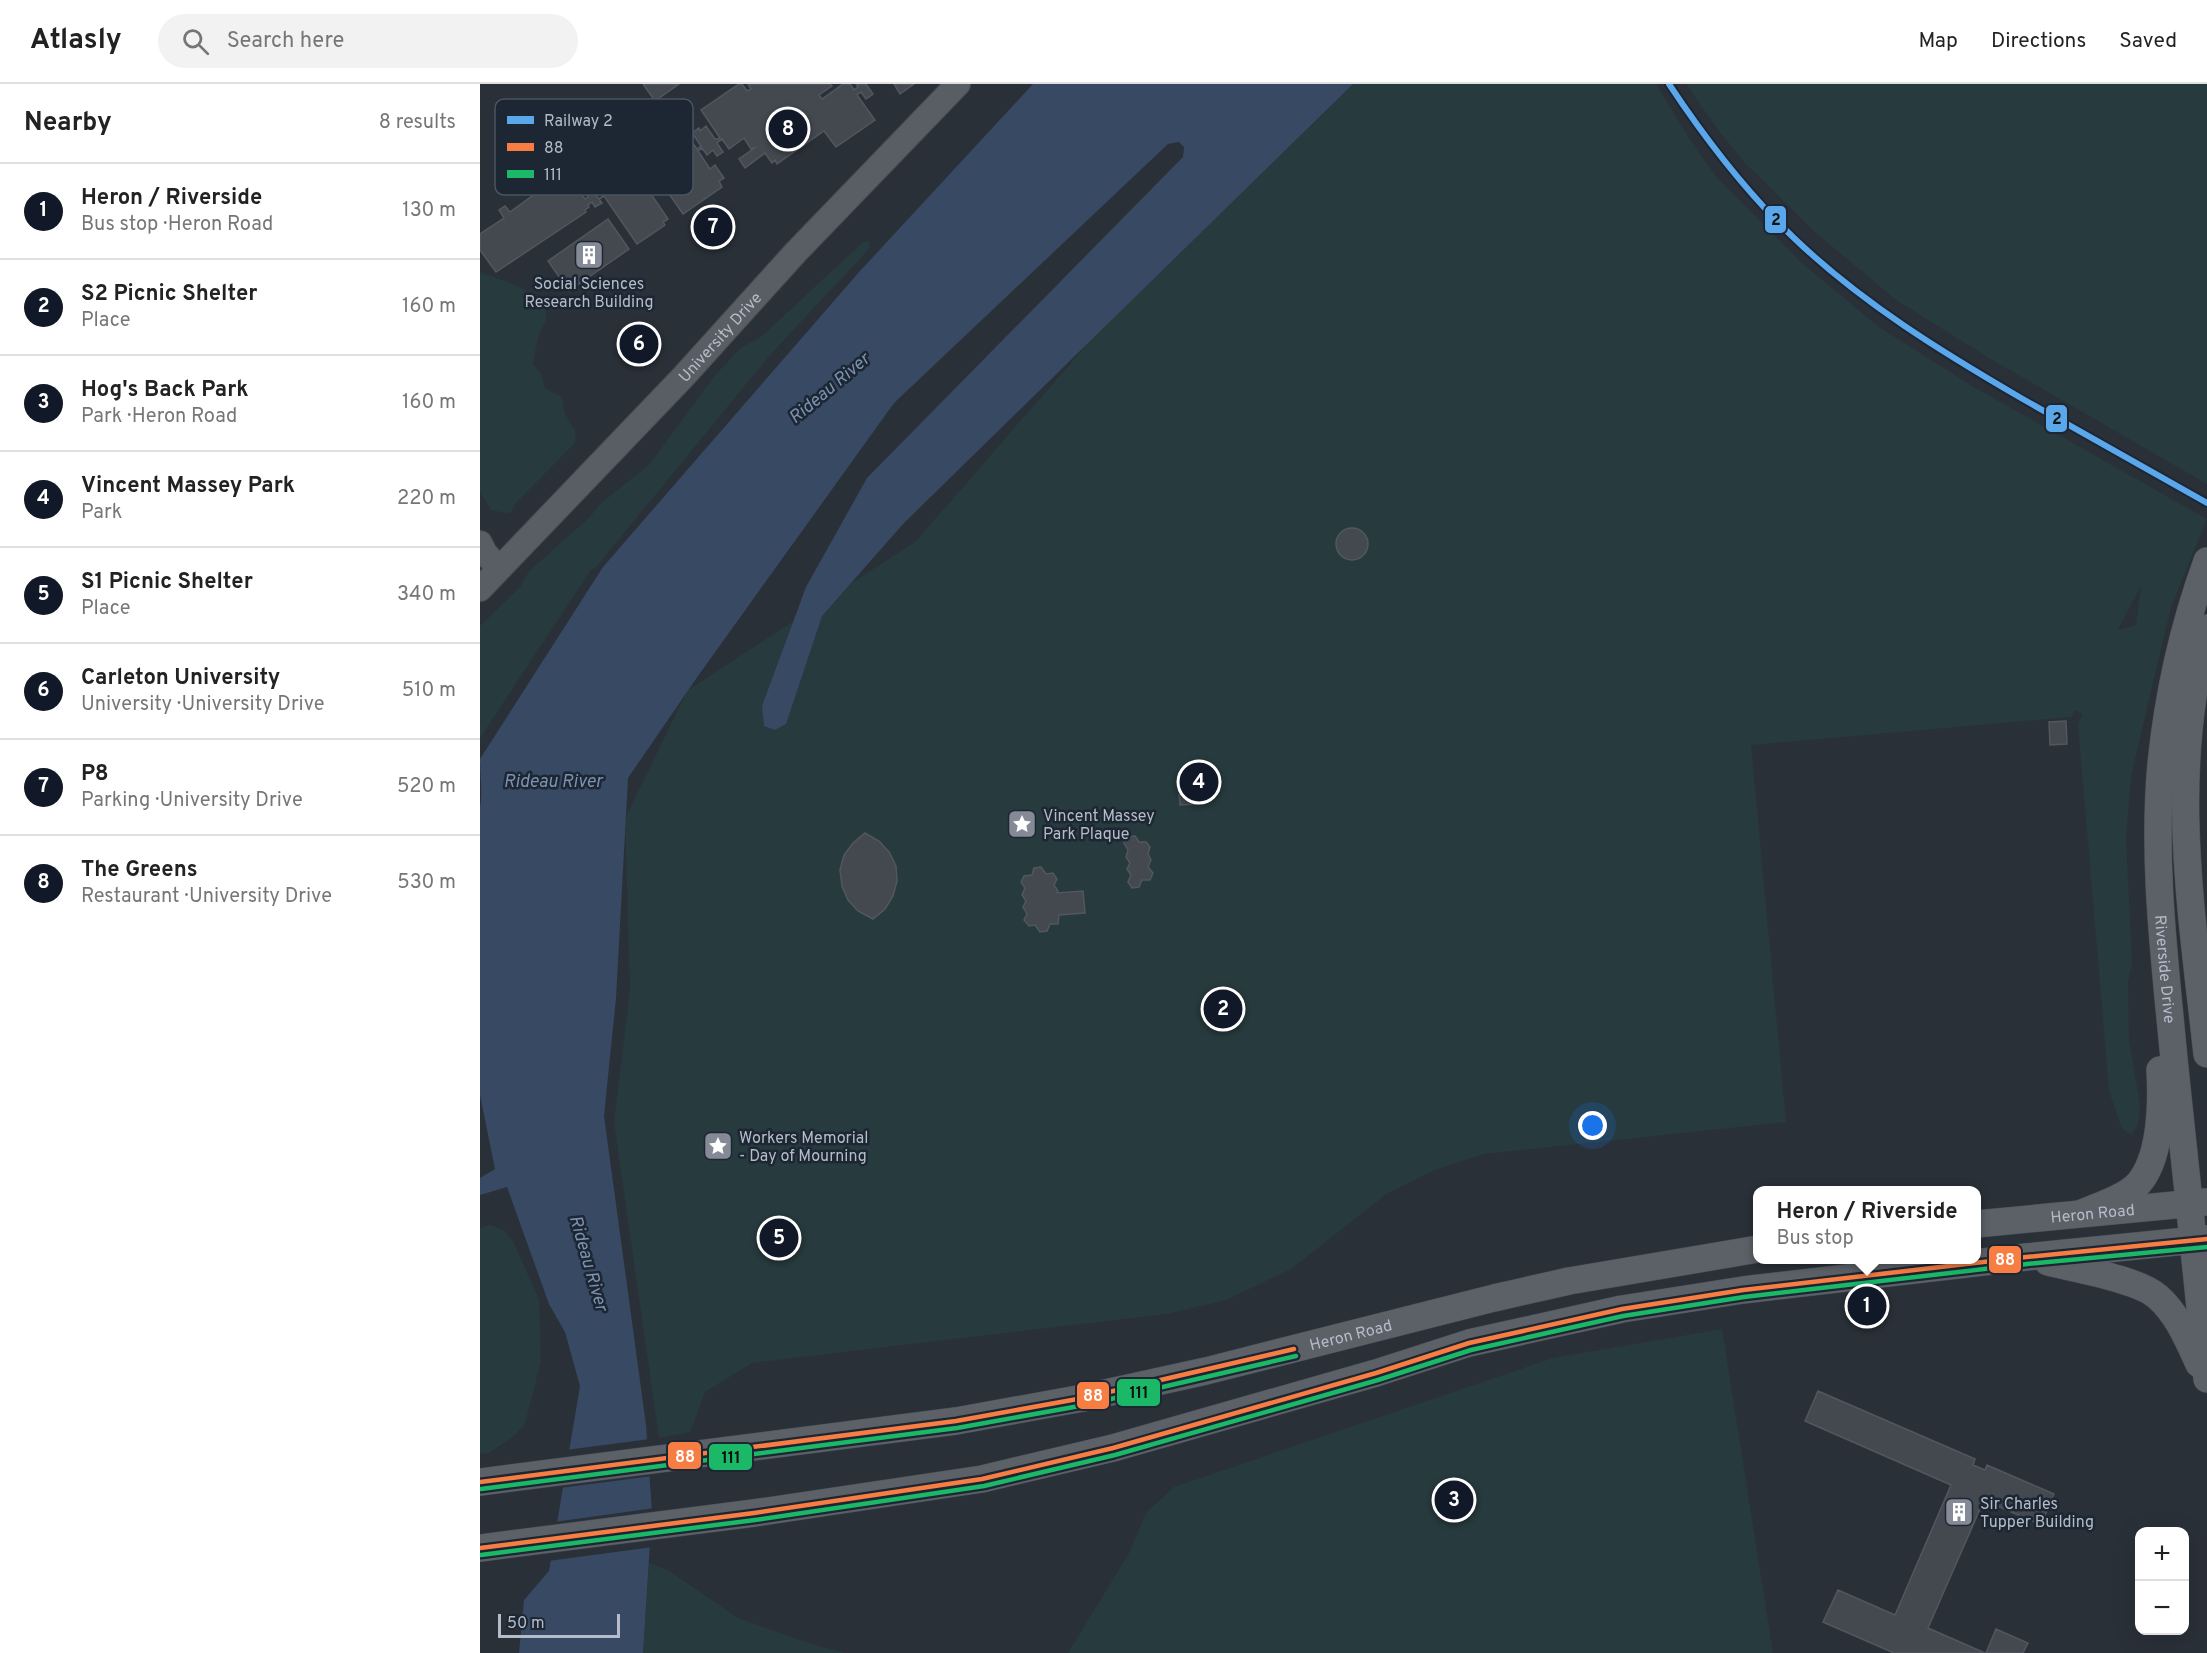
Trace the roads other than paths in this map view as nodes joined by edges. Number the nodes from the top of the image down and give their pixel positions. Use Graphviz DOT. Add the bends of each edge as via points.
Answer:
graph roads {
  1 [pos="958,84"];
  2 [pos="480,543"];
  3 [pos="499,568"];
  4 [pos="2204,568"];
  5 [pos="480,589"];
  6 [pos="2207,628"];
  7 [pos="2164,955"];
  8 [pos="2207,1053"];
  9 [pos="2198,1203"];
  10 [pos="2082,1213"];
  11 [pos="1981,1224"];
  12 [pos="2200,1239"];
  13 [pos="1753,1250"];
  14 [pos="2026,1257"];
  15 [pos="1981,1262"];
  16 [pos="1966,1264"];
  17 [pos="2207,1381"];
  18 [pos="480,1482"];
  19 [pos="480,1548"];
  1 -- 3 [label="street, University Drive"];
  2 -- 3 [label="street"];
  3 -- 5 [label="street, University Drive"];
  4 -- 7 [label="main road, Riverside Drive" via="2173,682 2161,766 2159,831"];
  6 -- 8 [label="main road, Riverside Drive" via="2190,705 2184,795 2188,876"];
  7 -- 9 [label="main road, Riverside Drive"];
  7 -- 10 [label="main road" via="2161,1094 2151,1161 2142,1180 2119,1198"];
  9 -- 10 [label="main road, Heron Road"];
  9 -- 12 [label="main road, Riverside Drive"];
  10 -- 11 [label="main road, Heron Road"];
  12 -- 14 [label="main road"];
  12 -- 17 [label="main road, Riverside Drive"];
  13 -- 18 [label="main road, Heron Road" via="1569,1281 1072,1400 956,1421"];
  14 -- 15 [label="main road"];
  14 -- 17 [label="main road" via="2128,1282 2156,1295 2182,1328"];
  16 -- 19 [label="main road" via="1743,1290 1622,1309 1469,1343 1059,1462 961,1482"];
}
